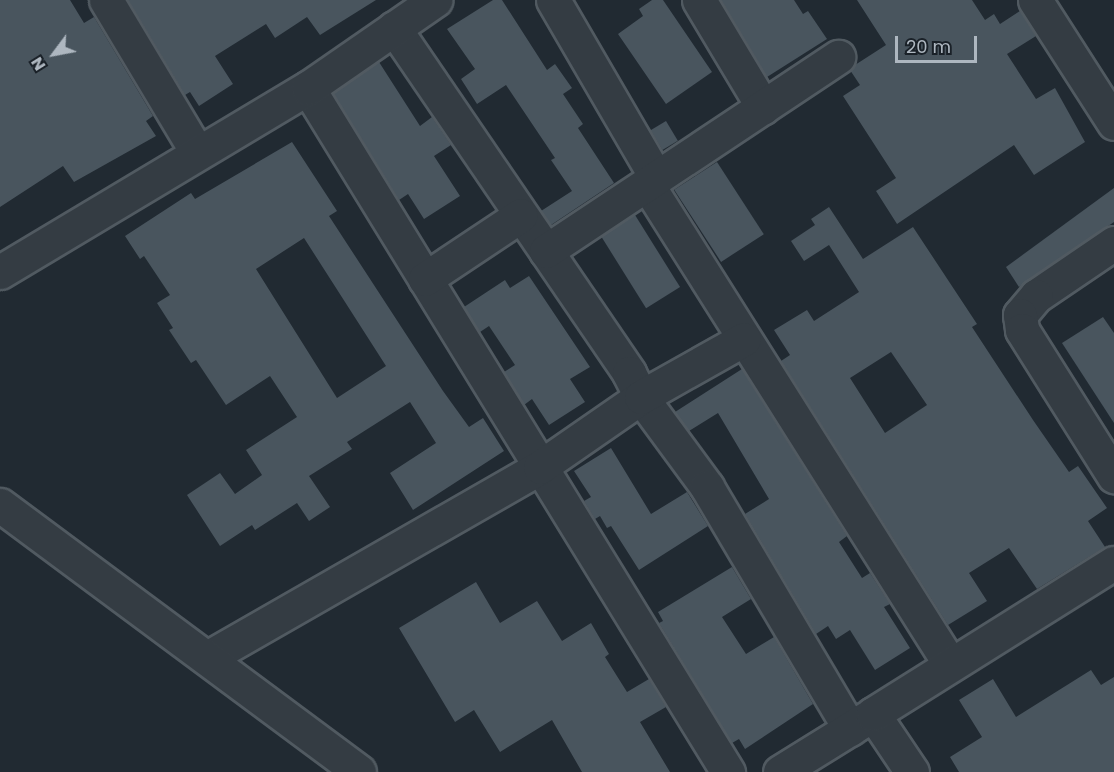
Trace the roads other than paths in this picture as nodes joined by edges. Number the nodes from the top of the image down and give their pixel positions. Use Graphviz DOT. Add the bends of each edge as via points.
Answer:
graph roads {
  1 [pos="106,0"];
  2 [pos="553,0"];
  3 [pos="699,0"];
  4 [pos="1035,0"];
  5 [pos="412,10"];
  6 [pos="838,57"];
  7 [pos="308,88"];
  8 [pos="763,106"];
  9 [pos="1114,123"];
  10 [pos="197,152"];
  11 [pos="652,180"];
  12 [pos="521,215"];
  13 [pos="1114,243"];
  14 [pos="546,251"];
  15 [pos="0,272"];
  16 [pos="425,279"];
  17 [pos="744,339"];
  18 [pos="641,397"];
  19 [pos="540,467"];
  20 [pos="1114,476"];
  21 [pos="0,505"];
  22 [pos="1114,563"];
  23 [pos="207,658"];
  24 [pos="950,664"];
  25 [pos="862,721"];
  26 [pos="359,772"];
  27 [pos="728,772"];
  28 [pos="780,772"];
  29 [pos="912,772"];
  1 -- 10 [label="street"];
  2 -- 11 [label="street"];
  3 -- 8 [label="street"];
  4 -- 9 [label="street"];
  5 -- 7 [label="street"];
  5 -- 12 [label="street"];
  6 -- 8 [label="street"];
  7 -- 10 [label="street"];
  7 -- 16 [label="street"];
  8 -- 11 [label="street"];
  10 -- 15 [label="street"];
  11 -- 14 [label="street"];
  11 -- 17 [label="street"];
  12 -- 14 [label="street"];
  12 -- 16 [label="street"];
  13 -- 20 [label="street" via="1036,296 1020,315 1022,330"];
  14 -- 18 [label="street"];
  16 -- 19 [label="street"];
  17 -- 18 [label="street"];
  17 -- 24 [label="street"];
  18 -- 19 [label="street"];
  18 -- 25 [label="street" via="707,487"];
  19 -- 23 [label="street"];
  19 -- 27 [label="street"];
  21 -- 23 [label="street"];
  22 -- 24 [label="street"];
  23 -- 26 [label="street"];
  24 -- 25 [label="street"];
  25 -- 28 [label="street"];
  25 -- 29 [label="street"];
}
